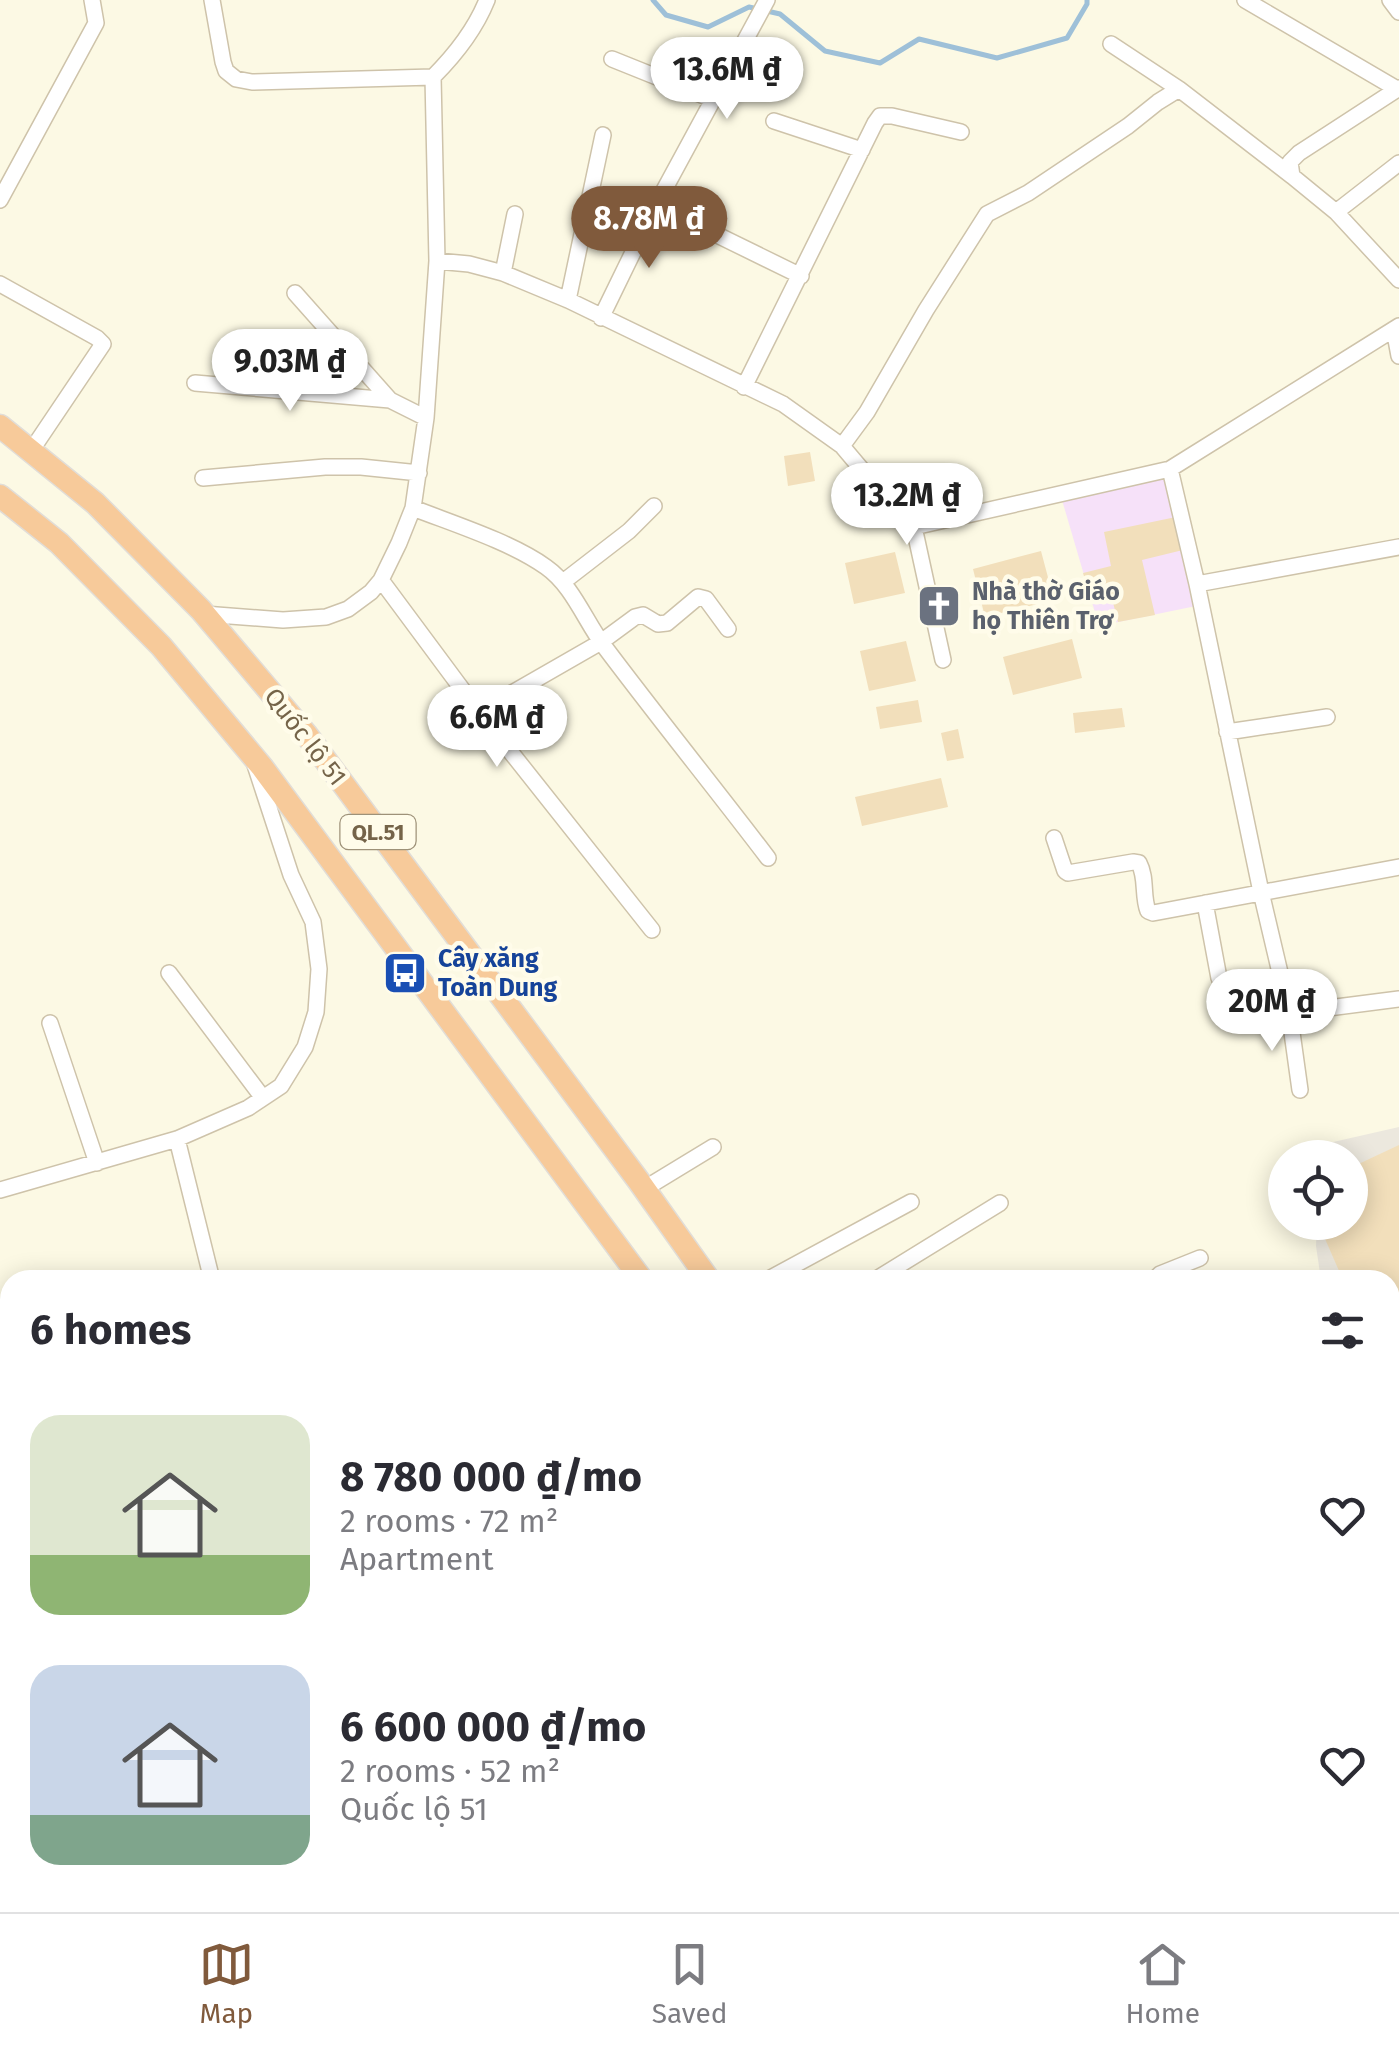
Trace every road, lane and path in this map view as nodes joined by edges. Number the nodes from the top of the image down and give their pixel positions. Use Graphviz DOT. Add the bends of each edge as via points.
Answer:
graph roads {
  1 [pos="92,0"];
  2 [pos="212,0"];
  3 [pos="487,0"];
  4 [pos="767,0"];
  5 [pos="1244,0"];
  6 [pos="1390,0"];
  7 [pos="1399,12"];
  8 [pos="1111,44"];
  9 [pos="612,58"];
  10 [pos="433,76"];
  11 [pos="1179,89"];
  12 [pos="1398,89"];
  13 [pos="714,100"];
  14 [pos="774,121"];
  15 [pos="961,132"];
  16 [pos="604,136"];
  17 [pos="862,150"];
  18 [pos="1399,162"];
  19 [pos="1292,176"];
  20 [pos="0,200"];
  21 [pos="656,204"];
  22 [pos="1336,212"];
  23 [pos="515,214"];
  24 [pos="437,261"];
  25 [pos="503,273"];
  26 [pos="801,276"];
  27 [pos="1399,280"];
  28 [pos="0,284"];
  29 [pos="295,293"];
  30 [pos="568,300"];
  31 [pos="602,318"];
  32 [pos="1397,328"];
  33 [pos="1399,356"];
  34 [pos="195,383"];
  35 [pos="744,387"];
  36 [pos="390,400"];
  37 [pos="426,418"];
  38 [pos="0,426"];
  39 [pos="842,446"];
  40 [pos="31,451"];
  41 [pos="1170,469"];
  42 [pos="419,473"];
  43 [pos="202,478"];
  44 [pos="0,496"];
  45 [pos="654,506"];
  46 [pos="414,508"];
  47 [pos="914,527"];
  48 [pos="1399,547"];
  49 [pos="381,580"];
  50 [pos="563,582"];
  51 [pos="1197,584"];
  52 [pos="204,614"];
  53 [pos="728,628"];
  54 [pos="601,642"];
  55 [pos="944,660"];
  56 [pos="479,712"];
  57 [pos="1327,717"];
  58 [pos="1228,732"];
  59 [pos="253,756"];
  60 [pos="1054,838"];
  61 [pos="768,858"];
  62 [pos="1399,867"];
  63 [pos="1260,892"];
  64 [pos="1205,902"];
  65 [pos="652,930"];
  66 [pos="169,973"];
  67 [pos="1219,978"];
  68 [pos="1399,1000"];
  69 [pos="1289,1011"];
  70 [pos="50,1023"];
  71 [pos="1300,1090"];
  72 [pos="263,1098"];
  73 [pos="177,1139"];
  74 [pos="713,1146"];
  75 [pos="96,1163"];
  76 [pos="644,1189"];
  77 [pos="0,1190"];
  78 [pos="912,1202"];
  79 [pos="1000,1203"];
  80 [pos="1200,1258"];
  81 [pos="210,1270"];
  82 [pos="635,1270"];
  83 [pos="702,1270"];
  84 [pos="786,1270"];
  85 [pos="892,1270"];
  86 [pos="1170,1270"];
  1 -- 20 [label="street" via="96,22"];
  2 -- 10 [label="street" via="223,62 236,79"];
  3 -- 10 [label="street" via="478,23"];
  4 -- 13 [label="street"];
  5 -- 12 [label="street"];
  6 -- 7 [label="street"];
  8 -- 11 [label="street"];
  9 -- 13 [label="street"];
  10 -- 24 [label="street"];
  11 -- 19 [label="street"];
  11 -- 39 [label="street" via="987,214"];
  12 -- 19 [label="street" via="1299,153 1290,162"];
  13 -- 21 [label="street"];
  14 -- 17 [label="street"];
  15 -- 17 [label="street" via="880,116"];
  16 -- 30 [label="street"];
  17 -- 26 [label="street"];
  18 -- 22 [label="street"];
  19 -- 22 [label="street"];
  21 -- 26 [label="street"];
  21 -- 31 [label="street"];
  22 -- 27 [label="street"];
  23 -- 25 [label="street"];
  24 -- 25 [label="street"];
  24 -- 37 [label="street"];
  25 -- 30 [label="street"];
  26 -- 35 [label="street"];
  28 -- 40 [label="street" via="104,344"];
  29 -- 36 [label="street"];
  30 -- 31 [label="street"];
  31 -- 35 [label="street"];
  32 -- 33 [label="street"];
  32 -- 41 [label="street"];
  34 -- 36 [label="street"];
  35 -- 39 [label="street" via="782,404"];
  36 -- 37 [label="street"];
  37 -- 42 [label="street"];
  38 -- 40 [label="highway, Quốc lộ 51 / QL.51"];
  39 -- 47 [label="street"];
  40 -- 52 [label="highway, Quốc lộ 51 / QL.51" via="95,503"];
  41 -- 47 [label="street"];
  41 -- 51 [label="street"];
  42 -- 43 [label="street" via="325,467"];
  42 -- 46 [label="street"];
  44 -- 59 [label="highway, Quốc lộ 51 / QL.51" via="59,543 161,646"];
  45 -- 50 [label="street"];
  46 -- 49 [label="street"];
  46 -- 50 [label="street" via="526,556"];
  47 -- 55 [label="street"];
  48 -- 51 [label="street"];
  49 -- 52 [label="street" via="348,609 326,617"];
  49 -- 56 [label="street"];
  50 -- 54 [label="street"];
  51 -- 58 [label="street"];
  52 -- 76 [label="highway, Quốc lộ 51 / QL.51" via="306,734"];
  53 -- 54 [label="street" via="698,597 667,623 635,617"];
  54 -- 56 [label="street"];
  54 -- 61 [label="street"];
  56 -- 65 [label="street"];
  57 -- 58 [label="street"];
  58 -- 63 [label="street"];
  59 -- 72 [label="street" via="313,922 319,970 305,1047 281,1086"];
  59 -- 82 [label="highway, Quốc lộ 51 / QL.51"];
  60 -- 64 [label="street" via="1068,873 1139,864 1148,911"];
  62 -- 63 [label="street"];
  63 -- 64 [label="street"];
  63 -- 69 [label="street"];
  64 -- 67 [label="street"];
  66 -- 72 [label="street"];
  68 -- 69 [label="street"];
  69 -- 71 [label="street"];
  70 -- 75 [label="street"];
  72 -- 73 [label="street"];
  73 -- 75 [label="street"];
  73 -- 81 [label="street"];
  74 -- 76 [label="street"];
  75 -- 77 [label="street"];
  76 -- 83 [label="highway, Quốc lộ 51 / QL.51"];
  78 -- 84 [label="street"];
  79 -- 85 [label="street"];
  80 -- 86 [label="street"];
}
